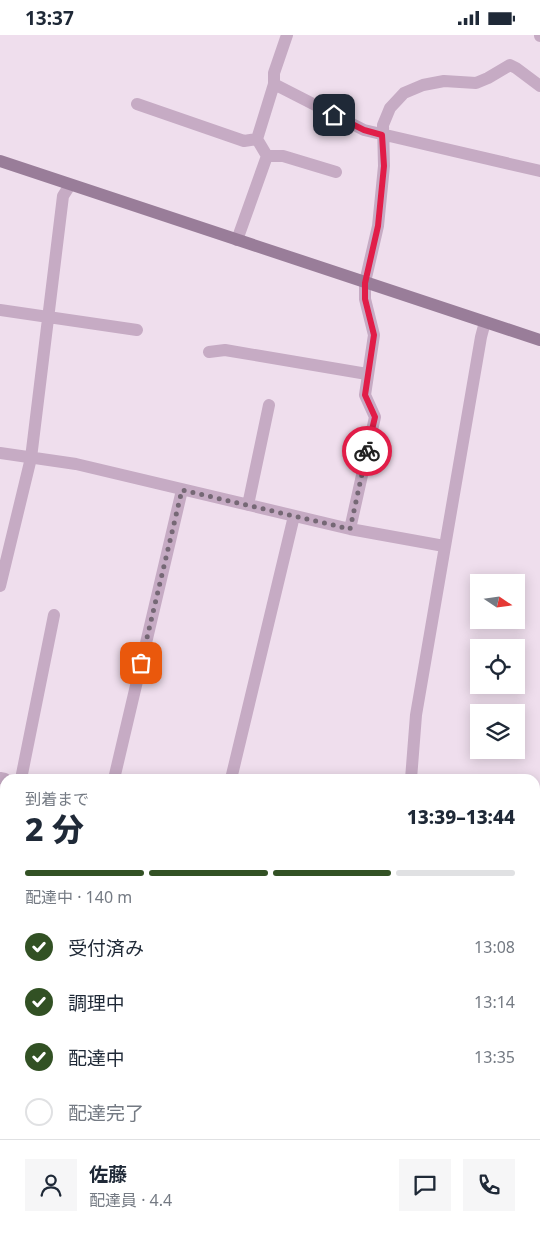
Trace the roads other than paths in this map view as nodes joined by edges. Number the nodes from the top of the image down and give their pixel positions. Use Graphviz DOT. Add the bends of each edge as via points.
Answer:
graph roads {
  1 [pos="287,35"];
  2 [pos="274,84"];
  3 [pos="540,86"];
  4 [pos="137,104"];
  5 [pos="382,135"];
  6 [pos="257,139"];
  7 [pos="267,156"];
  8 [pos="0,161"];
  9 [pos="540,171"];
  10 [pos="336,172"];
  11 [pos="70,185"];
  12 [pos="237,240"];
  13 [pos="365,283"];
  14 [pos="0,310"];
  15 [pos="49,317"];
  16 [pos="485,322"];
  17 [pos="137,331"];
  18 [pos="540,340"];
  19 [pos="209,352"];
  20 [pos="367,374"];
  21 [pos="269,405"];
  22 [pos="0,453"];
  23 [pos="31,458"];
  24 [pos="182,490"];
  25 [pos="248,505"];
  26 [pos="294,516"];
  27 [pos="350,529"];
  28 [pos="444,546"];
  29 [pos="0,586"];
  30 [pos="54,615"];
  31 [pos="22,774"];
  32 [pos="115,774"];
  33 [pos="232,774"];
  34 [pos="411,774"];
  1 -- 2 [label="street" via="274,73"];
  2 -- 5 [label="street" via="364,130"];
  2 -- 6 [label="street"];
  3 -- 5 [label="street" via="510,65 476,83 444,81 423,85 404,93 390,108"];
  4 -- 6 [label="street" via="244,141"];
  5 -- 9 [label="street"];
  5 -- 13 [label="street" via="384,166 378,226"];
  6 -- 7 [label="street"];
  7 -- 10 [label="street" via="283,156"];
  7 -- 12 [label="street"];
  8 -- 11 [label="street"];
  11 -- 12 [label="street"];
  11 -- 15 [label="street" via="63,196"];
  12 -- 13 [label="street"];
  13 -- 16 [label="street"];
  13 -- 20 [label="street" via="365,299 374,335"];
  14 -- 15 [label="street"];
  15 -- 17 [label="street"];
  15 -- 23 [label="street"];
  16 -- 18 [label="street"];
  16 -- 28 [label="street"];
  19 -- 20 [label="street" via="225,350"];
  20 -- 27 [label="street" via="365,395 375,417"];
  21 -- 25 [label="street"];
  22 -- 23 [label="street"];
  23 -- 24 [label="street" via="76,464"];
  23 -- 29 [label="street"];
  24 -- 25 [label="street"];
  24 -- 32 [label="street"];
  25 -- 26 [label="street"];
  26 -- 27 [label="street"];
  26 -- 33 [label="street"];
  27 -- 28 [label="street"];
  28 -- 34 [label="street" via="416,715"];
  30 -- 31 [label="street"];
}
